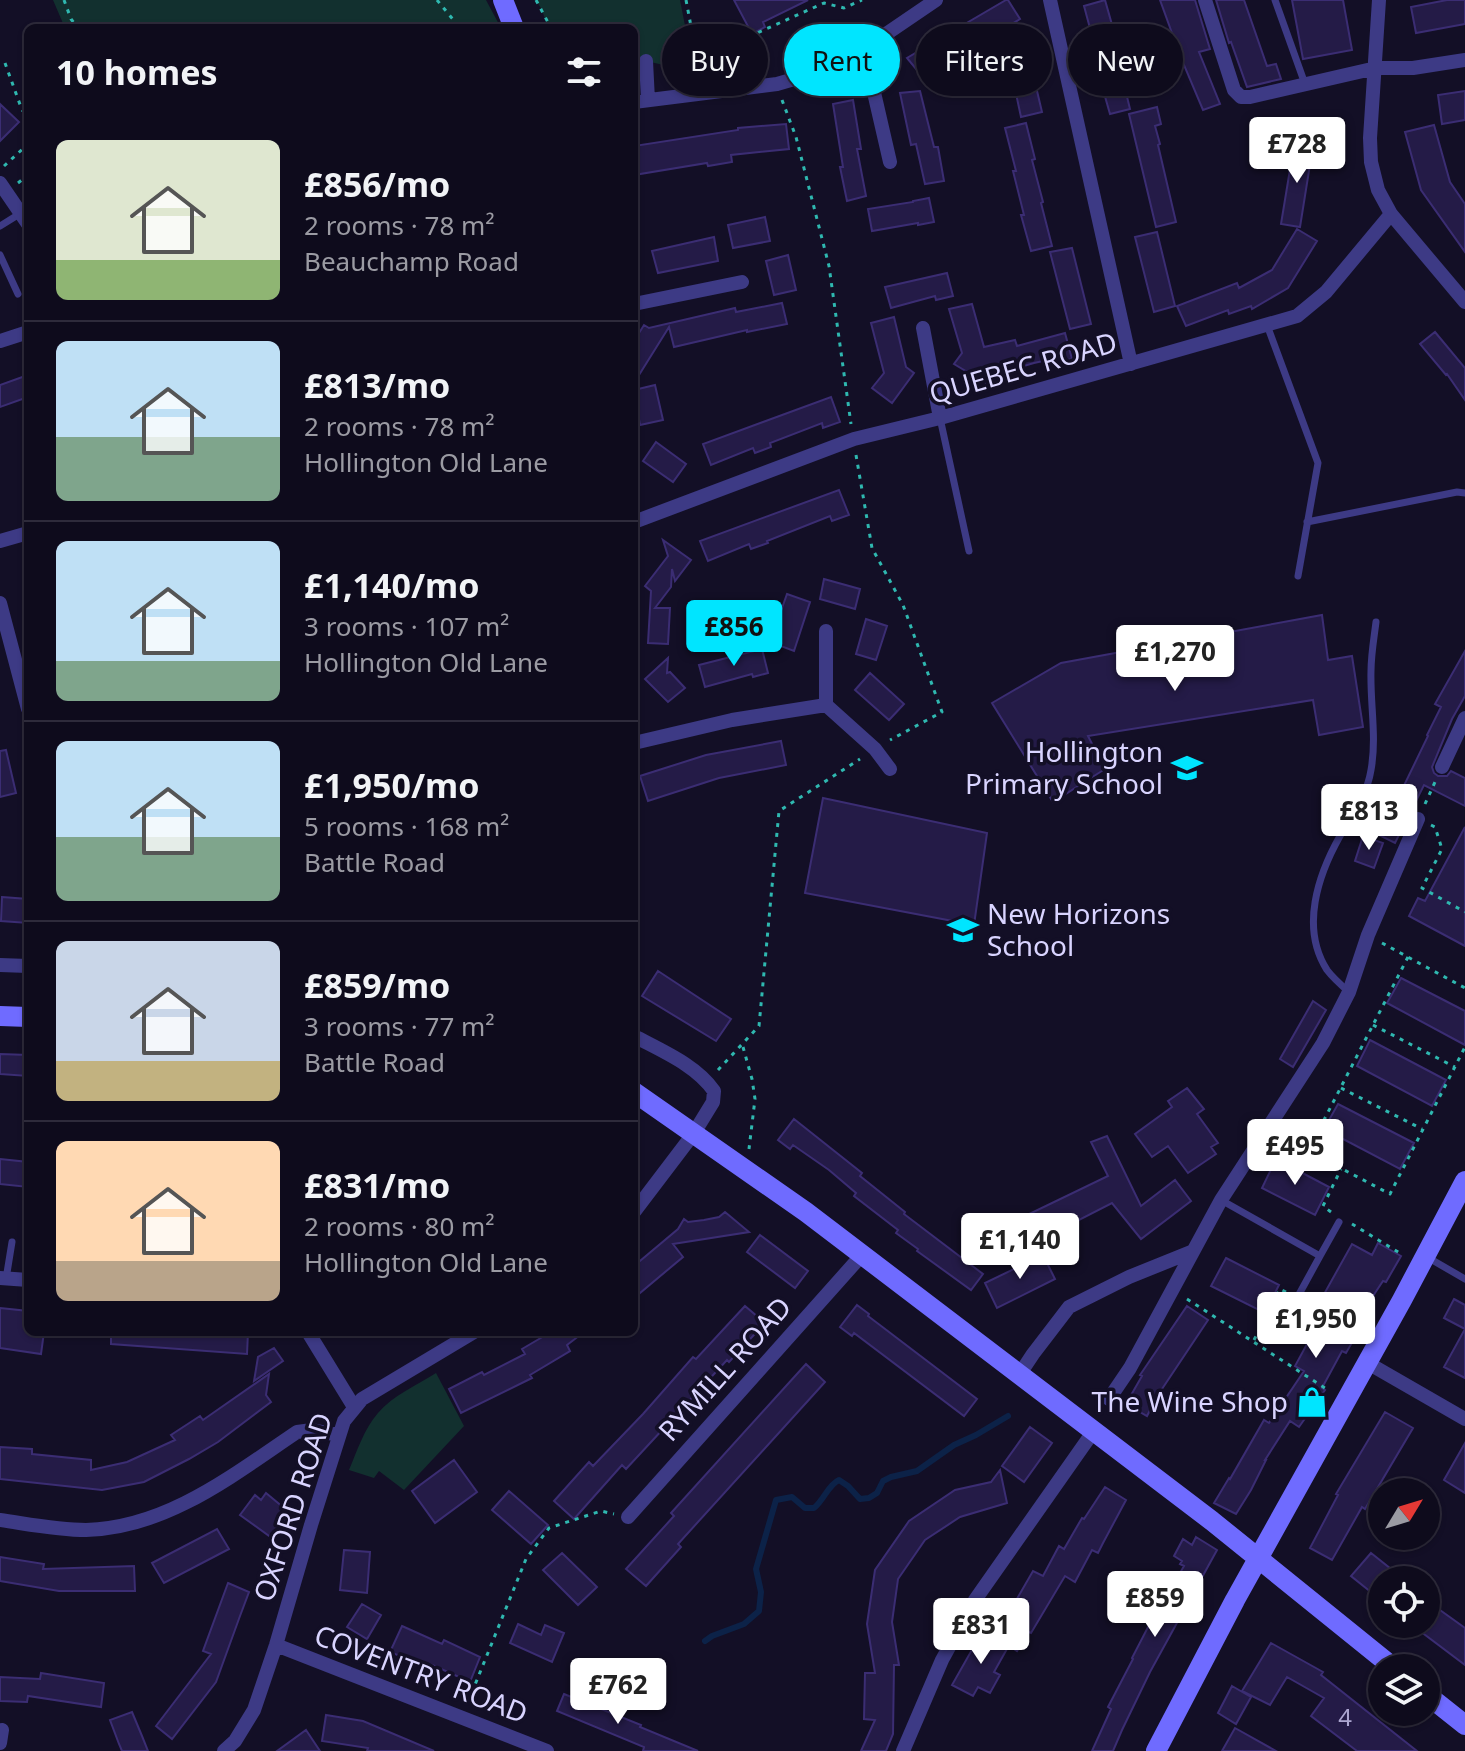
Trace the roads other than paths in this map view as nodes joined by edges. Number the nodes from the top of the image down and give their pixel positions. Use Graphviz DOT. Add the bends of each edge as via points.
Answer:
graph roads {
  1 [pos="503,0"];
  2 [pos="936,0"];
  3 [pos="1050,0"];
  4 [pos="1205,0"];
  5 [pos="1275,0"];
  6 [pos="1379,0"];
  7 [pos="512,24"];
  8 [pos="900,24"];
  9 [pos="1465,60"];
  10 [pos="646,61"];
  11 [pos="1376,68"];
  12 [pos="784,82"];
  13 [pos="1305,84"];
  14 [pos="875,96"];
  15 [pos="641,101"];
  16 [pos="890,162"];
  17 [pos="0,183"];
  18 [pos="1391,214"];
  19 [pos="24,217"];
  20 [pos="24,218"];
  21 [pos="0,226"];
  22 [pos="0,255"];
  23 [pos="742,282"];
  24 [pos="18,294"];
  25 [pos="1465,302"];
  26 [pos="638,303"];
  27 [pos="1267,325"];
  28 [pos="923,328"];
  29 [pos="24,333"];
  30 [pos="0,341"];
  31 [pos="1131,364"];
  32 [pos="940,418"];
  33 [pos="1465,493"];
  34 [pos="638,520"];
  35 [pos="1307,522"];
  36 [pos="24,534"];
  37 [pos="0,541"];
  38 [pos="969,551"];
  39 [pos="1298,576"];
  40 [pos="0,603"];
  41 [pos="1376,622"];
  42 [pos="826,631"];
  43 [pos="24,694"];
  44 [pos="826,705"];
  45 [pos="1463,728"];
  46 [pos="638,742"];
  47 [pos="1442,767"];
  48 [pos="890,769"];
  49 [pos="1418,819"];
  50 [pos="0,965"];
  51 [pos="24,966"];
  52 [pos="1349,992"];
  53 [pos="0,1016"];
  54 [pos="24,1017"];
  55 [pos="638,1038"];
  56 [pos="638,1095"];
  57 [pos="694,1133"];
  58 [pos="1465,1181"];
  59 [pos="1221,1200"];
  60 [pos="638,1207"];
  61 [pos="1339,1222"];
  62 [pos="12,1242"];
  63 [pos="1191,1252"];
  64 [pos="861,1256"];
  65 [pos="1320,1256"];
  66 [pos="1425,1256"];
  67 [pos="3,1278"];
  68 [pos="1465,1279"];
  69 [pos="24,1280"];
  70 [pos="1297,1298"];
  71 [pos="310,1336"];
  72 [pos="467,1336"];
  73 [pos="1366,1362"];
  74 [pos="1019,1375"];
  75 [pos="1109,1399"];
  76 [pos="354,1407"];
  77 [pos="1465,1419"];
  78 [pos="1093,1432"];
  79 [pos="338,1435"];
  80 [pos="628,1517"];
  81 [pos="0,1520"];
  82 [pos="1258,1559"];
  83 [pos="276,1645"];
  84 [pos="1377,1654"];
  85 [pos="1440,1705"];
  86 [pos="1465,1725"];
  87 [pos="224,1751"];
  88 [pos="547,1751"];
  89 [pos="903,1751"];
  90 [pos="1156,1751"];
  1 -- 7 [label="street"];
  2 -- 8 [label="street"];
  3 -- 31 [label="street"];
  4 -- 13 [label="street" via="1234,90 1241,97"];
  5 -- 13 [label="lane"];
  6 -- 11 [label="street"];
  9 -- 11 [label="street"];
  10 -- 15 [label="street"];
  11 -- 13 [label="street"];
  11 -- 18 [label="street" via="1371,162"];
  12 -- 15 [label="street"];
  14 -- 16 [label="street"];
  17 -- 19 [label="street"];
  18 -- 25 [label="street"];
  18 -- 27 [label="street, QUEBEC ROAD" via="1326,292 1297,316"];
  20 -- 21 [label="lane"];
  22 -- 24 [label="lane"];
  23 -- 26 [label="street"];
  27 -- 31 [label="street, QUEBEC ROAD"];
  27 -- 35 [label="lane" via="1318,463"];
  28 -- 32 [label="street"];
  29 -- 30 [label="street"];
  31 -- 32 [label="street, QUEBEC ROAD"];
  32 -- 34 [label="street, QUEBEC ROAD" via="854,439"];
  32 -- 38 [label="lane"];
  33 -- 35 [label="lane"];
  35 -- 39 [label="lane"];
  36 -- 37 [label="street"];
  40 -- 43 [label="street"];
  41 -- 52 [label="lane" via="1372,770 1362,800 1329,857 1313,923 1326,968"];
  42 -- 44 [label="street"];
  44 -- 46 [label="street"];
  44 -- 48 [label="street"];
  45 -- 47 [label="street"];
  49 -- 52 [label="street"];
  50 -- 51 [label="street"];
  52 -- 59 [label="street" via="1323,1043"];
  53 -- 54 [label="street"];
  55 -- 57 [label="street" via="670,1055 714,1091"];
  56 -- 57 [label="street"];
  57 -- 60 [label="street"];
  57 -- 64 [label="street"];
  58 -- 66 [label="street"];
  59 -- 63 [label="street"];
  59 -- 65 [label="lane"];
  61 -- 65 [label="lane"];
  62 -- 67 [label="lane"];
  63 -- 74 [label="street" via="1069,1307"];
  63 -- 75 [label="street"];
  64 -- 74 [label="street"];
  64 -- 80 [label="street, RYMILL ROAD"];
  65 -- 70 [label="lane"];
  66 -- 68 [label="lane"];
  66 -- 73 [label="street"];
  67 -- 69 [label="street"];
  71 -- 76 [label="street"];
  72 -- 76 [label="street, OXFORD ROAD"];
  73 -- 77 [label="street"];
  73 -- 82 [label="street"];
  74 -- 78 [label="street"];
  76 -- 79 [label="street, OXFORD ROAD"];
  78 -- 82 [label="street"];
  78 -- 89 [label="street" via="975,1600"];
  79 -- 81 [label="street" via="297,1432 173,1510 129,1524 86,1530"];
  79 -- 83 [label="street, OXFORD ROAD"];
  82 -- 84 [label="street"];
  82 -- 90 [label="street"];
  83 -- 87 [label="street, OXFORD ROAD" via="254,1710"];
  83 -- 88 [label="street, COVENTRY ROAD"];
  85 -- 86 [label="street"];
}
